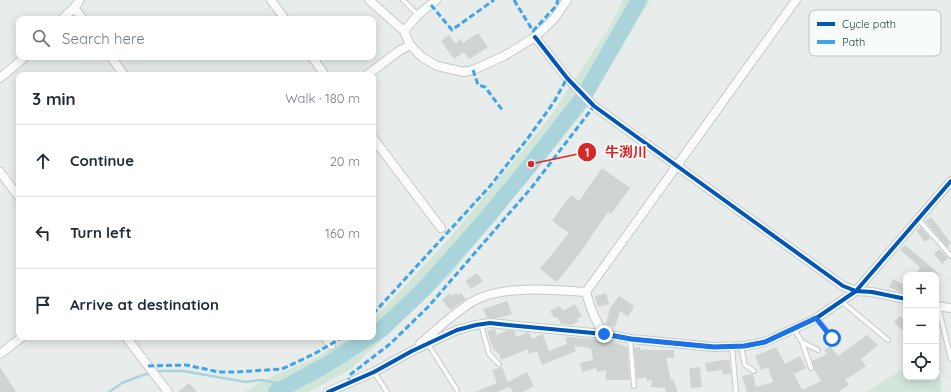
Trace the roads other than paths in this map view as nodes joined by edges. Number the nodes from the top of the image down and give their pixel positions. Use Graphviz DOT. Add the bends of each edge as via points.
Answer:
graph roads {
  1 [pos="80,0"];
  2 [pos="271,0"];
  3 [pos="369,0"];
  4 [pos="403,0"];
  5 [pos="436,0"];
  6 [pos="567,0"];
  7 [pos="796,0"];
  8 [pos="74,8"];
  9 [pos="418,15"];
  10 [pos="65,16"];
  11 [pos="81,16"];
  12 [pos="283,16"];
  13 [pos="404,31"];
  14 [pos="535,37"];
  15 [pos="410,45"];
  16 [pos="21,60"];
  17 [pos="113,60"];
  18 [pos="314,60"];
  19 [pos="122,72"];
  20 [pos="323,72"];
  21 [pos="371,72"];
  22 [pos="0,78"];
  23 [pos="376,142"];
  24 [pos="677,166"];
  25 [pos="0,172"];
  26 [pos="951,181"];
  27 [pos="16,193"];
  28 [pos="918,219"];
  29 [pos="441,228"];
  30 [pos="951,256"];
  31 [pos="856,291"];
  32 [pos="586,292"];
  33 [pos="903,298"];
  34 [pos="841,301"];
  35 [pos="939,306"];
  36 [pos="938,308"];
  37 [pos="951,308"];
  38 [pos="816,318"];
  39 [pos="481,324"];
  40 [pos="794,328"];
  41 [pos="604,334"];
  42 [pos="832,338"];
  43 [pos="630,339"];
  44 [pos="18,340"];
  45 [pos="128,340"];
  46 [pos="327,340"];
  47 [pos="888,340"];
  48 [pos="802,342"];
  49 [pos="428,344"];
  50 [pos="331,346"];
  51 [pos="741,346"];
  52 [pos="732,347"];
  53 [pos="818,350"];
  54 [pos="412,351"];
  55 [pos="0,354"];
  56 [pos="951,359"];
  57 [pos="499,364"];
  58 [pos="811,368"];
  59 [pos="754,371"];
  60 [pos="374,372"];
  61 [pos="634,386"];
  62 [pos="457,390"];
  63 [pos="168,392"];
  64 [pos="328,392"];
  65 [pos="387,392"];
  66 [pos="736,392"];
  1 -- 8 [label="street"];
  2 -- 12 [label="street"];
  3 -- 13 [label="street"];
  4 -- 9 [label="lane"];
  5 -- 9 [label="street"];
  6 -- 14 [label="street" via="554,19"];
  7 -- 24 [label="street"];
  8 -- 10 [label="street"];
  8 -- 11 [label="street"];
  9 -- 13 [label="street"];
  13 -- 15 [label="street"];
  14 -- 15 [label="street" via="504,56 464,72 437,66 422,57"];
  14 -- 24 [label="street" via="570,81 591,102"];
  15 -- 21 [label="street"];
  16 -- 22 [label="street"];
  17 -- 19 [label="street"];
  18 -- 20 [label="street"];
  23 -- 29 [label="street"];
  24 -- 31 [label="street" via="843,286"];
  24 -- 32 [label="street"];
  25 -- 27 [label="street"];
  26 -- 28 [label="street"];
  28 -- 30 [label="lane"];
  28 -- 31 [label="street"];
  31 -- 33 [label="street"];
  31 -- 34 [label="street"];
  32 -- 41 [label="street" via="591,311"];
  32 -- 54 [label="street" via="505,290 470,303"];
  34 -- 38 [label="street"];
  34 -- 47 [label="lane"];
  35 -- 37 [label="street"];
  36 -- 56 [label="lane"];
  38 -- 40 [label="street"];
  38 -- 42 [label="lane"];
  39 -- 41 [label="street"];
  39 -- 49 [label="street" via="457,330"];
  39 -- 57 [label="lane" via="489,354"];
  40 -- 48 [label="lane"];
  40 -- 51 [label="street" via="765,342"];
  41 -- 43 [label="street"];
  43 -- 52 [label="street"];
  43 -- 61 [label="lane"];
  44 -- 55 [label="street"];
  45 -- 63 [label="street"];
  46 -- 50 [label="street"];
  48 -- 53 [label="lane"];
  48 -- 58 [label="lane"];
  49 -- 54 [label="street"];
  49 -- 62 [label="lane"];
  51 -- 52 [label="street"];
  51 -- 59 [label="lane" via="745,365"];
  52 -- 66 [label="lane"];
  54 -- 60 [label="street"];
  60 -- 64 [label="street"];
  60 -- 65 [label="lane"];
}
